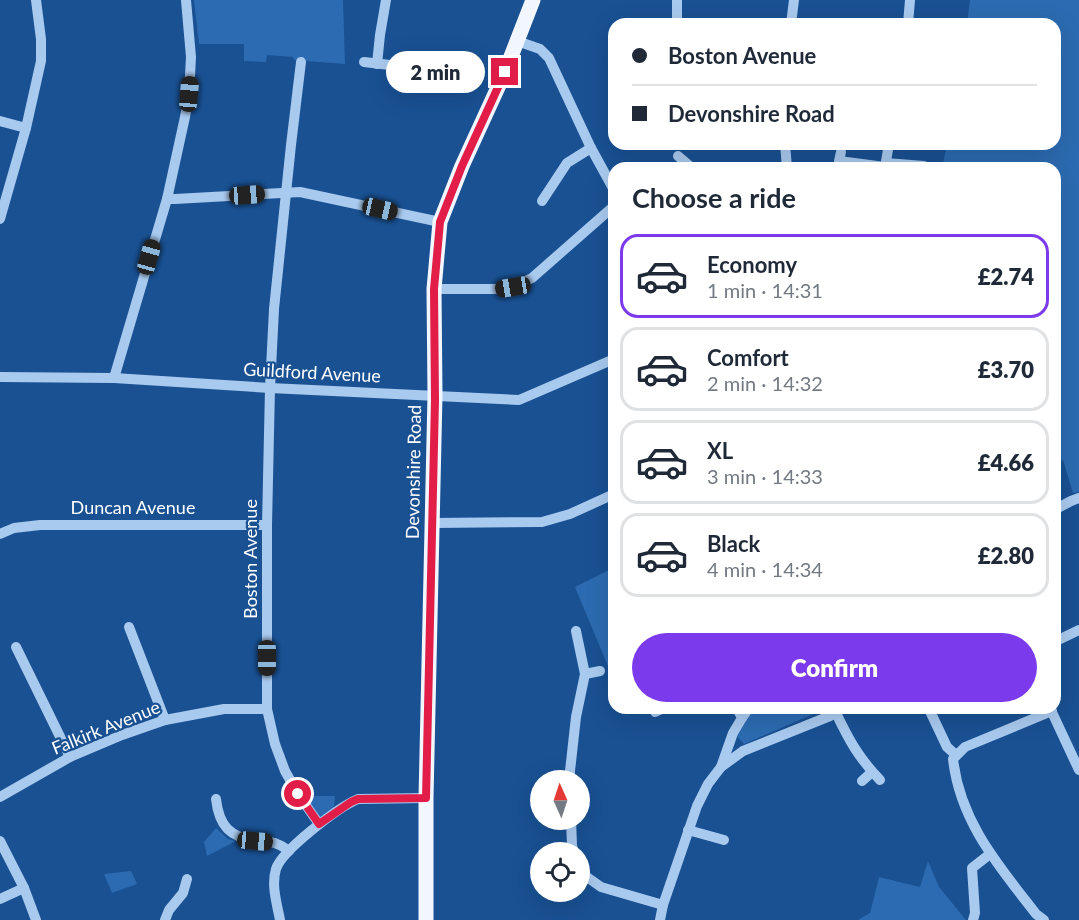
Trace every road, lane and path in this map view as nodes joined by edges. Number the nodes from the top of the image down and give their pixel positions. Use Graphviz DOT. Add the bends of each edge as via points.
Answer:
graph roads {
  1 [pos="36,0"];
  2 [pos="186,0"];
  3 [pos="386,0"];
  4 [pos="533,0"];
  5 [pos="677,0"];
  6 [pos="794,0"];
  7 [pos="910,0"];
  8 [pos="677,18"];
  9 [pos="792,18"];
  10 [pos="908,18"];
  11 [pos="517,41"];
  12 [pos="301,62"];
  13 [pos="364,62"];
  14 [pos="377,64"];
  15 [pos="390,65"];
  16 [pos="0,121"];
  17 [pos="26,128"];
  18 [pos="591,148"];
  19 [pos="841,152"];
  20 [pos="678,156"];
  21 [pos="684,162"];
  22 [pos="848,162"];
  23 [pos="608,179"];
  24 [pos="286,192"];
  25 [pos="166,199"];
  26 [pos="542,201"];
  27 [pos="608,211"];
  28 [pos="0,219"];
  29 [pos="440,222"];
  30 [pos="434,289"];
  31 [pos="608,362"];
  32 [pos="0,377"];
  33 [pos="114,378"];
  34 [pos="270,388"];
  35 [pos="435,395"];
  36 [pos="608,497"];
  37 [pos="1079,498"];
  38 [pos="1061,506"];
  39 [pos="432,523"];
  40 [pos="267,525"];
  41 [pos="0,534"];
  42 [pos="129,627"];
  43 [pos="1079,630"];
  44 [pos="576,631"];
  45 [pos="1061,639"];
  46 [pos="16,647"];
  47 [pos="600,671"];
  48 [pos="585,674"];
  49 [pos="267,709"];
  50 [pos="739,714"];
  51 [pos="830,714"];
  52 [pos="840,714"];
  53 [pos="929,714"];
  54 [pos="1042,714"];
  55 [pos="1053,714"];
  56 [pos="165,720"];
  57 [pos="956,755"];
  58 [pos="70,757"];
  59 [pos="721,767"];
  60 [pos="570,770"];
  61 [pos="1079,770"];
  62 [pos="862,781"];
  63 [pos="0,797"];
  64 [pos="426,798"];
  65 [pos="216,799"];
  66 [pos="319,824"];
  67 [pos="688,830"];
  68 [pos="724,840"];
  69 [pos="0,842"];
  70 [pos="289,851"];
  71 [pos="990,854"];
  72 [pos="187,879"];
  73 [pos="590,879"];
  74 [pos="24,888"];
  75 [pos="0,899"];
  76 [pos="663,905"];
  77 [pos="974,916"];
  78 [pos="36,920"];
  79 [pos="165,920"];
  80 [pos="280,920"];
  81 [pos="426,920"];
  82 [pos="660,920"];
  83 [pos="1044,920"];
  1 -- 17 [label="street" via="41,54"];
  2 -- 25 [label="street" via="191,57 189,94"];
  3 -- 14 [label="street"];
  4 -- 11 [label="main road, Devonshire Road"];
  5 -- 8 [label="street"];
  6 -- 9 [label="street"];
  7 -- 10 [label="street"];
  11 -- 18 [label="street" via="540,49 549,58"];
  11 -- 29 [label="main road, Devonshire Road"];
  12 -- 24 [label="street, Boston Avenue"];
  13 -- 14 [label="street"];
  14 -- 15 [label="street"];
  16 -- 17 [label="street"];
  17 -- 28 [label="street"];
  18 -- 23 [label="street"];
  18 -- 26 [label="street" via="567,163"];
  19 -- 22 [label="street" via="839,161"];
  20 -- 21 [label="street"];
  24 -- 25 [label="street"];
  24 -- 29 [label="street" via="319,195"];
  24 -- 34 [label="street, Boston Avenue"];
  25 -- 33 [label="street"];
  27 -- 30 [label="street" via="532,278 513,287"];
  29 -- 30 [label="main road, Devonshire Road"];
  30 -- 35 [label="main road, Devonshire Road"];
  31 -- 35 [label="street, Guildford Avenue" via="519,400"];
  32 -- 33 [label="street, Guildford Avenue"];
  33 -- 34 [label="street, Guildford Avenue"];
  34 -- 35 [label="street, Guildford Avenue"];
  34 -- 40 [label="street, Boston Avenue"];
  35 -- 39 [label="main road, Devonshire Road"];
  36 -- 39 [label="street" via="542,522"];
  37 -- 38 [label="street"];
  39 -- 64 [label="main road, Devonshire Road"];
  40 -- 41 [label="street, Duncan Avenue" via="40,525"];
  40 -- 49 [label="street, Boston Avenue"];
  42 -- 56 [label="street"];
  43 -- 45 [label="street"];
  44 -- 48 [label="street"];
  46 -- 58 [label="street"];
  47 -- 48 [label="street"];
  48 -- 60 [label="street"];
  49 -- 56 [label="street, Falkirk Avenue" via="224,709"];
  49 -- 66 [label="street, Boston Avenue" via="285,771"];
  50 -- 59 [label="street"];
  51 -- 59 [label="street" via="743,751"];
  52 -- 62 [label="street" via="851,745 876,776"];
  53 -- 57 [label="street" via="947,747"];
  54 -- 57 [label="street" via="964,747"];
  55 -- 61 [label="street"];
  56 -- 58 [label="street, Falkirk Avenue"];
  57 -- 71 [label="street" via="955,777 966,811"];
  58 -- 63 [label="street, Falkirk Avenue"];
  59 -- 67 [label="street" via="708,784"];
  64 -- 66 [label="street" via="358,799"];
  64 -- 81 [label="main road, Devonshire Road"];
  65 -- 70 [label="street" via="226,829 237,837 276,843"];
  66 -- 70 [label="street"];
  67 -- 68 [label="street"];
  67 -- 76 [label="street"];
  69 -- 74 [label="street"];
  70 -- 80 [label="street" via="276,866 274,881"];
  71 -- 77 [label="street" via="972,868"];
  71 -- 83 [label="street"];
  72 -- 79 [label="street" via="183,893"];
  73 -- 76 [label="street" via="601,887"];
  74 -- 75 [label="street"];
  74 -- 78 [label="street"];
  76 -- 82 [label="street"];
}
